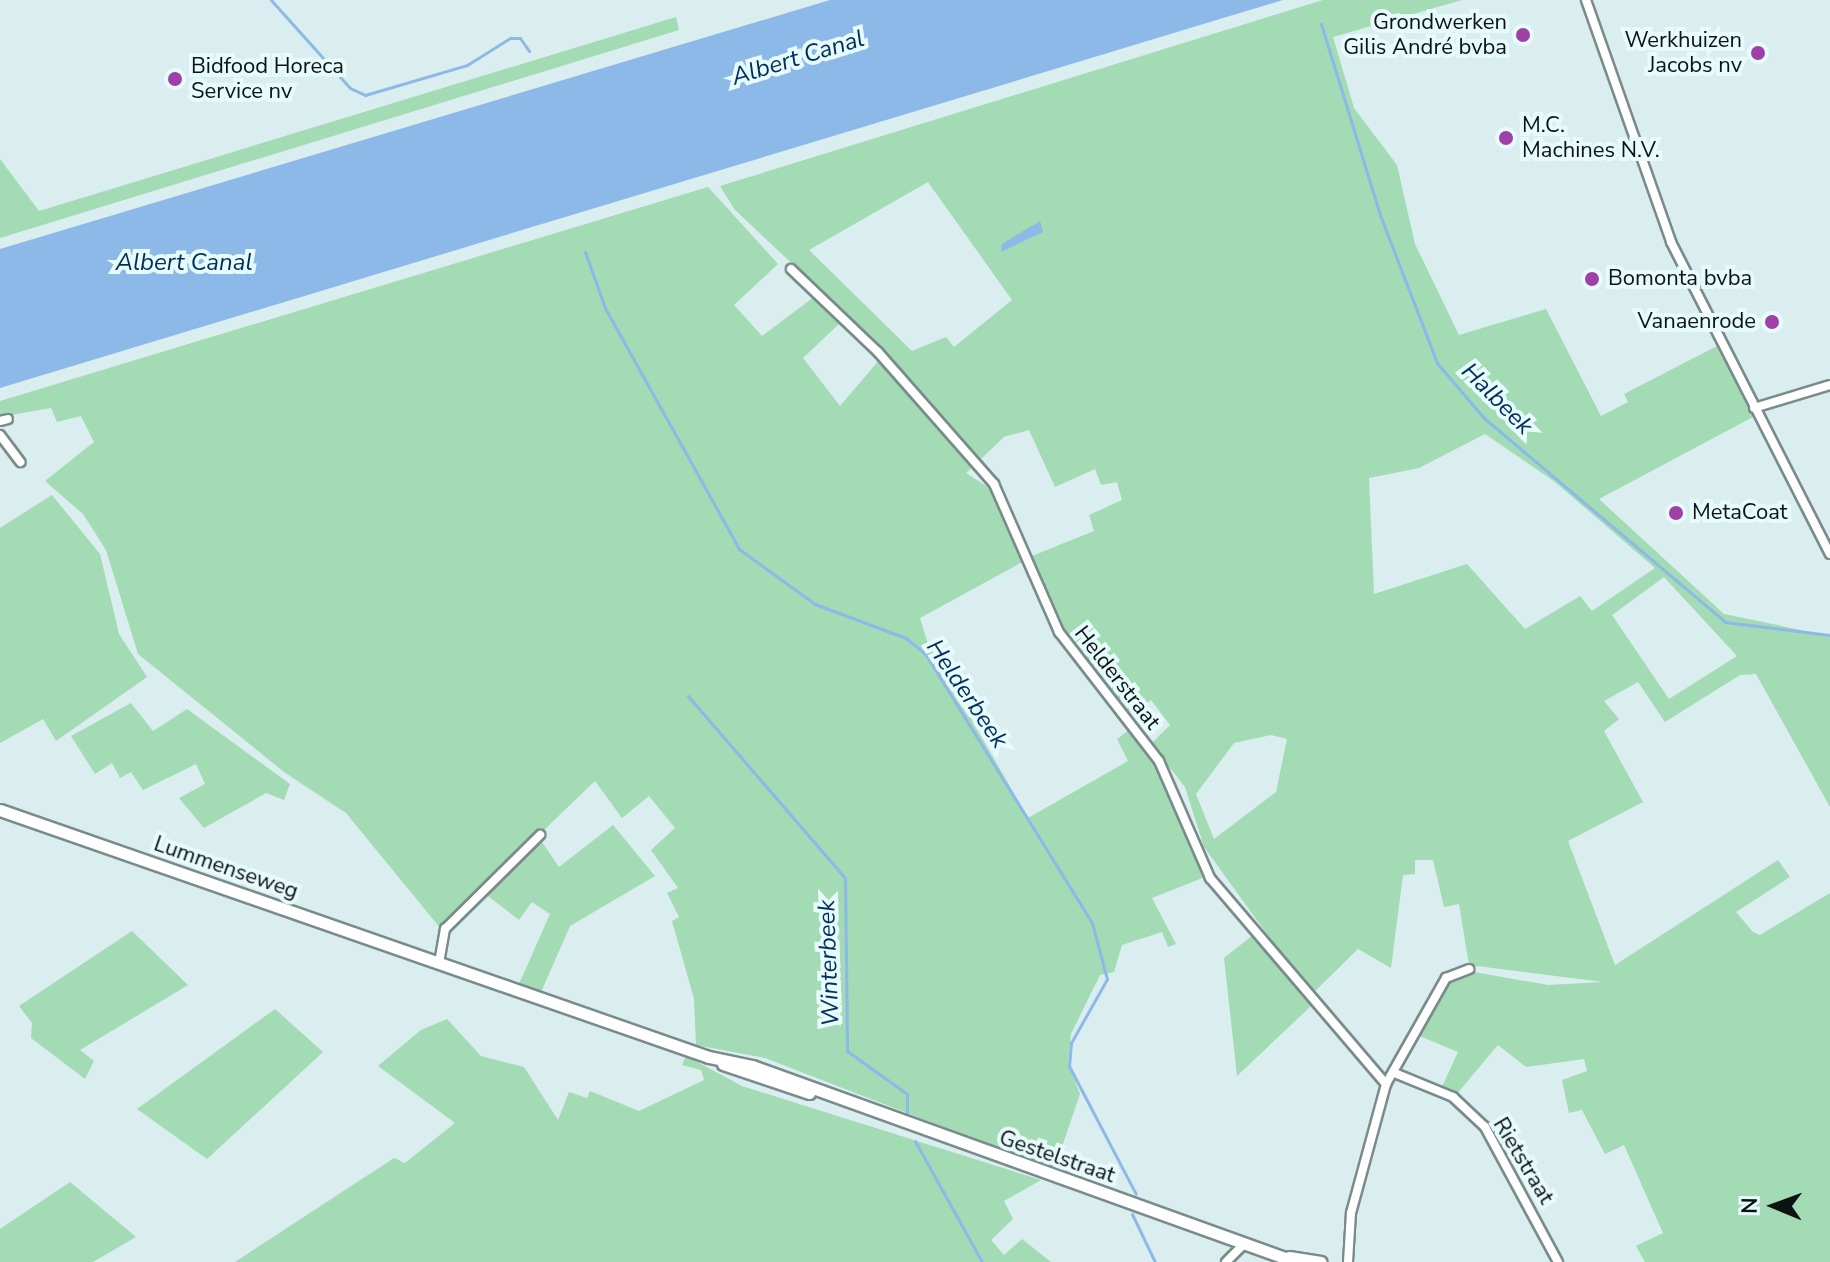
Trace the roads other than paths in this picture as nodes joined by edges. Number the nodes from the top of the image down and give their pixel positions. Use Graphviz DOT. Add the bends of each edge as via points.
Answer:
graph roads {
  1 [pos="1586,0"];
  2 [pos="791,269"];
  3 [pos="1830,385"];
  4 [pos="1754,408"];
  5 [pos="0,435"];
  6 [pos="20,462"];
  7 [pos="1830,554"];
  8 [pos="0,810"];
  9 [pos="540,835"];
  10 [pos="439,963"];
  11 [pos="1469,969"];
  12 [pos="712,1058"];
  13 [pos="1397,1074"];
  14 [pos="1386,1084"];
  15 [pos="1244,1244"];
  16 [pos="1290,1260"];
  17 [pos="1226,1262"];
  18 [pos="1321,1262"];
  19 [pos="1348,1262"];
  20 [pos="1558,1262"];
  1 -- 4 [label="street" via="1651,195"];
  2 -- 14 [label="street, Helderstraat" via="994,484 1059,632 1170,779 1210,878"];
  3 -- 4 [label="street"];
  4 -- 7 [label="street"];
  5 -- 6 [label="street"];
  8 -- 10 [label="main road, Lummenseweg"];
  9 -- 10 [label="street" via="445,929"];
  10 -- 12 [label="main road, Lummenseweg"];
  11 -- 13 [label="street" via="1437,991"];
  12 -- 15 [label="main road, Gestelstraat" via="778,1087 817,1094"];
  13 -- 14 [label="street"];
  13 -- 20 [label="street, Rietstraat" via="1453,1097 1485,1127"];
  14 -- 19 [label="street" via="1351,1213"];
  15 -- 16 [label="main road, Gestelstraat"];
  15 -- 17 [label="street"];
  16 -- 18 [label="main road, Gestelstraat"];
}
